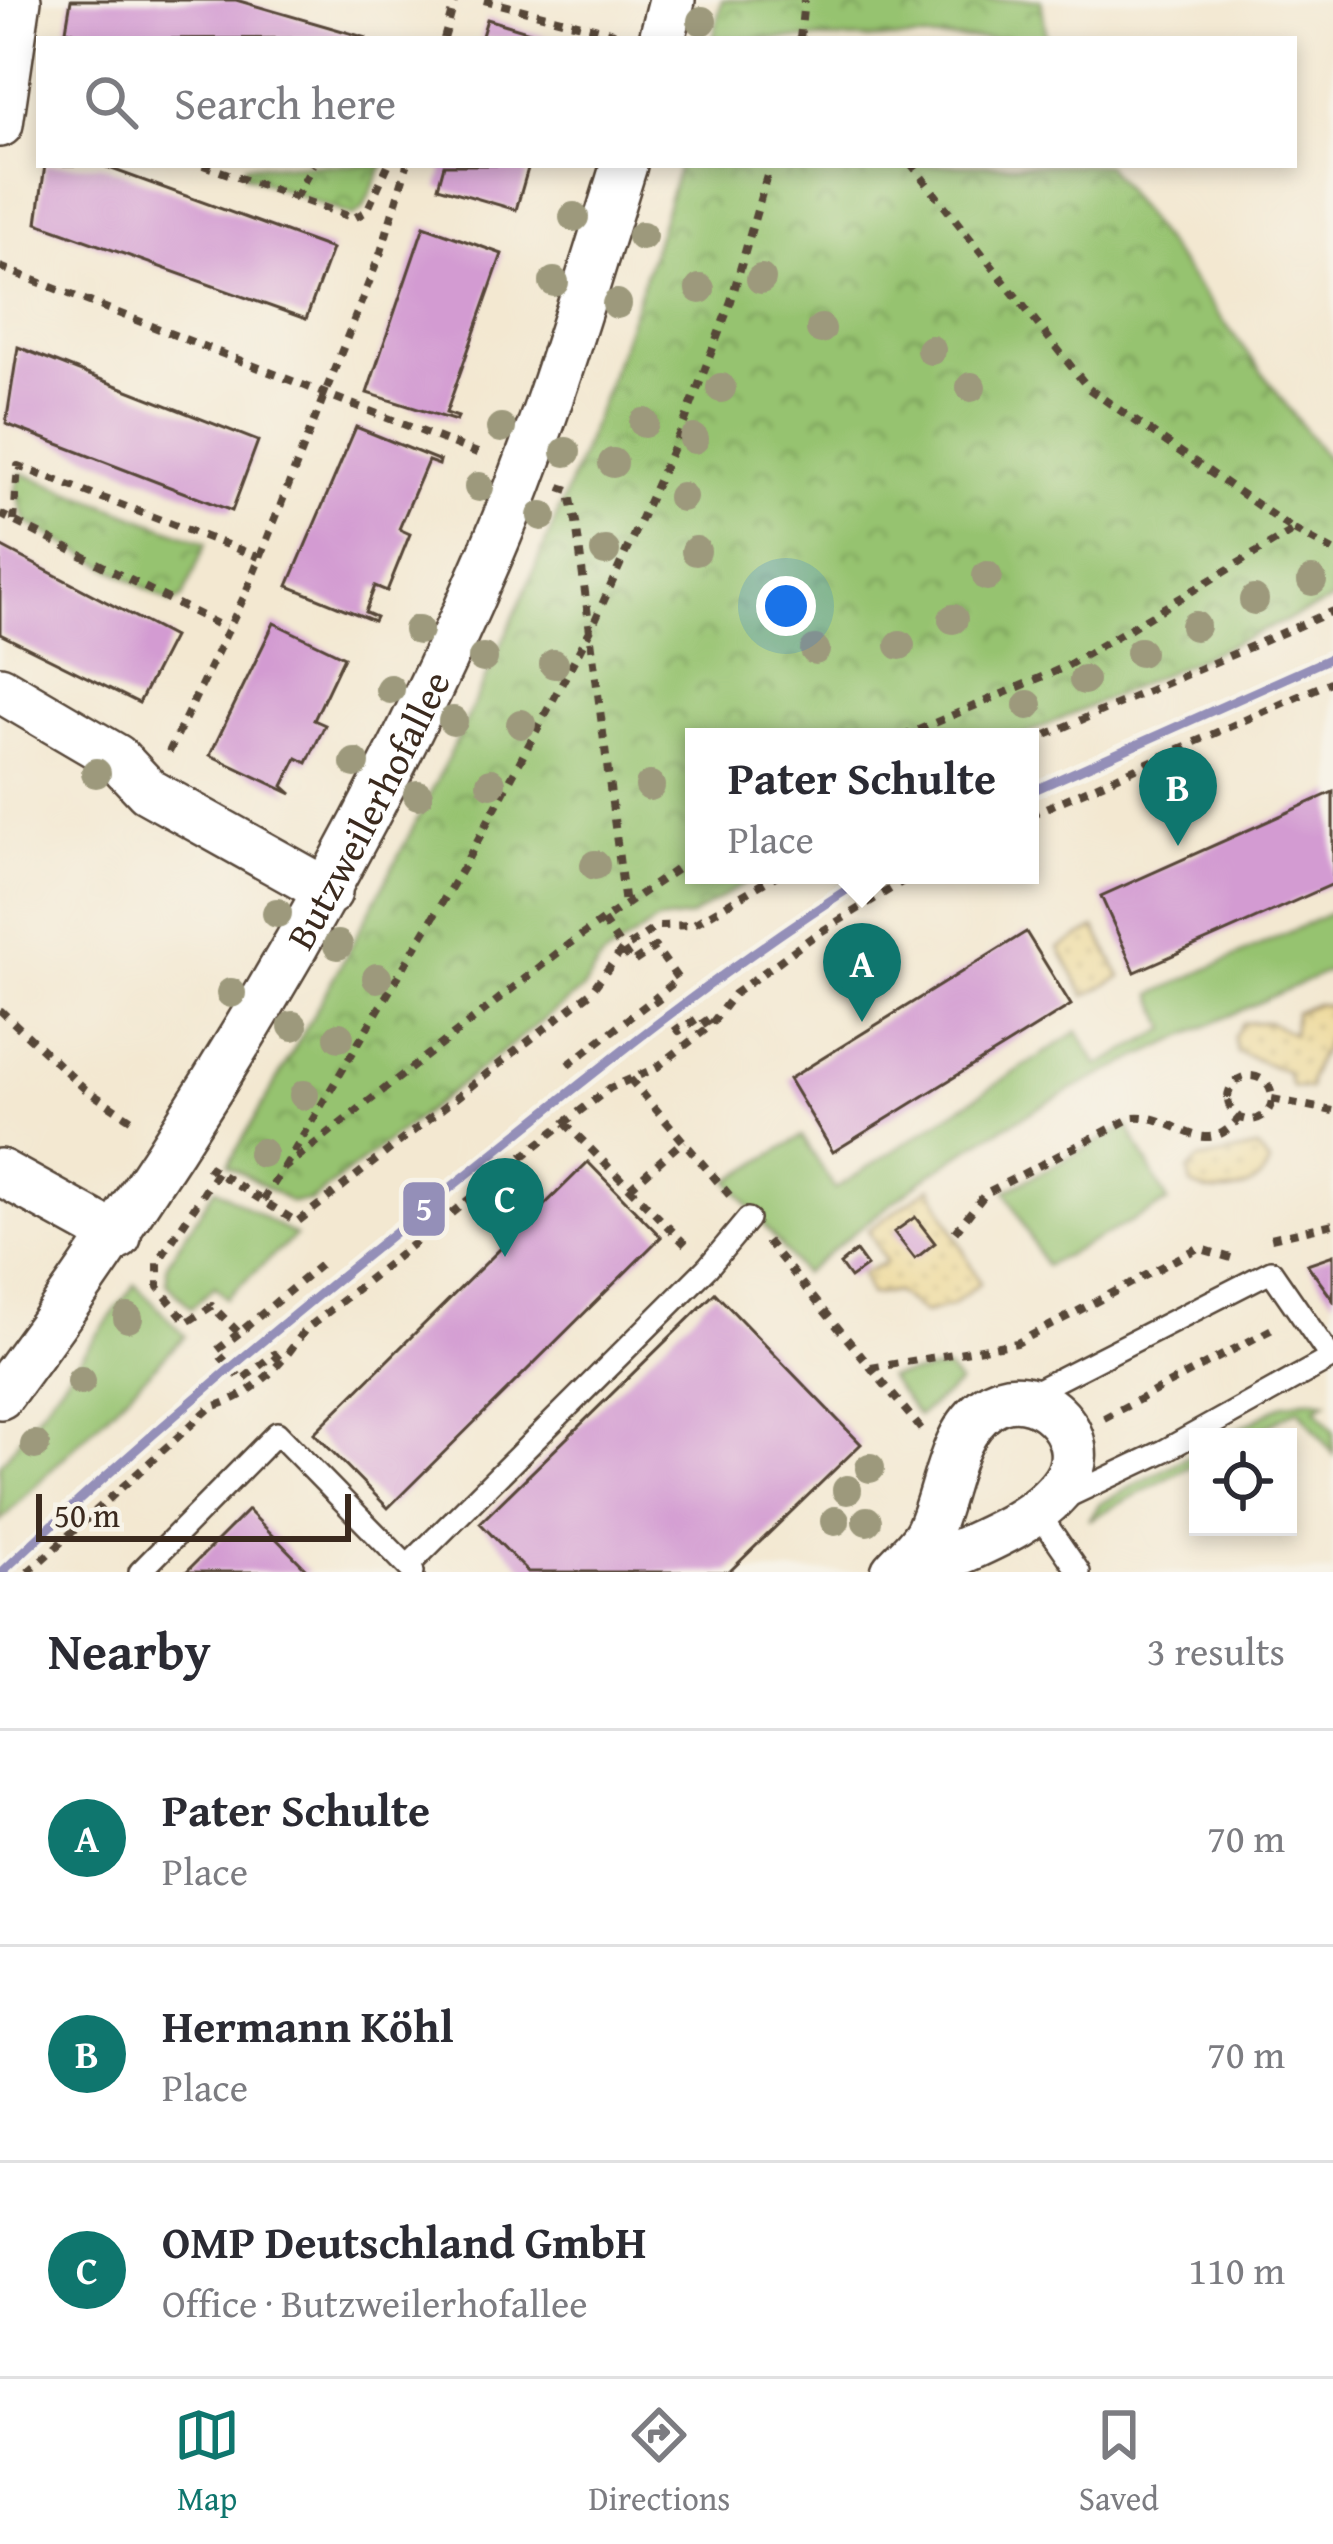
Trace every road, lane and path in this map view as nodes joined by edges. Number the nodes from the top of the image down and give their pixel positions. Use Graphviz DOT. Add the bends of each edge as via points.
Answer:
graph roads {
  1 [pos="18,0"];
  2 [pos="455,0"];
  3 [pos="484,0"];
  4 [pos="672,0"];
  5 [pos="804,0"];
  6 [pos="445,36"];
  7 [pos="622,36"];
  8 [pos="663,36"];
  9 [pos="800,36"];
  10 [pos="0,124"];
  11 [pos="211,168"];
  12 [pos="311,168"];
  13 [pos="386,168"];
  14 [pos="406,168"];
  15 [pos="623,168"];
  16 [pos="769,168"];
  17 [pos="914,168"];
  18 [pos="295,198"];
  19 [pos="0,267"];
  20 [pos="327,391"];
  21 [pos="522,470"];
  22 [pos="0,514"];
  23 [pos="14,521"];
  24 [pos="1294,530"];
  25 [pos="1333,550"];
  26 [pos="260,557"];
  27 [pos="1333,611"];
  28 [pos="592,627"];
  29 [pos="225,628"];
  30 [pos="1333,681"];
  31 [pos="0,689"];
  32 [pos="923,728"];
  33 [pos="1039,738"];
  34 [pos="148,791"];
  35 [pos="1039,811"];
  36 [pos="685,863"];
  37 [pos="762,884"];
  38 [pos="898,884"];
  39 [pos="329,892"];
  40 [pos="625,905"];
  41 [pos="603,920"];
  42 [pos="622,950"];
  43 [pos="655,998"];
  44 [pos="0,1010"];
  45 [pos="709,1027"];
  46 [pos="568,1065"];
  47 [pos="631,1079"];
  48 [pos="1272,1099"];
  49 [pos="1333,1111"];
  50 [pos="1240,1117"];
  51 [pos="565,1123"];
  52 [pos="684,1140"];
  53 [pos="173,1146"];
  54 [pos="284,1168"];
  55 [pos="0,1172"];
  56 [pos="630,1189"];
  57 [pos="263,1200"];
  58 [pos="748,1219"];
  59 [pos="1333,1224"];
  60 [pos="956,1232"];
  61 [pos="1279,1236"];
  62 [pos="118,1237"];
  63 [pos="1261,1240"];
  64 [pos="1246,1249"];
  65 [pos="1289,1252"];
  66 [pos="325,1262"];
  67 [pos="708,1267"];
  68 [pos="1301,1314"];
  69 [pos="238,1333"];
  70 [pos="1332,1359"];
  71 [pos="282,1363"];
  72 [pos="871,1368"];
  73 [pos="0,1396"];
  74 [pos="1019,1400"];
  75 [pos="1071,1436"];
  76 [pos="952,1468"];
  77 [pos="1037,1511"];
  78 [pos="410,1569"];
  79 [pos="28,1572"];
  80 [pos="140,1572"];
  81 [pos="894,1572"];
  82 [pos="916,1572"];
  83 [pos="1079,1572"];
  1 -- 10 [label="street"];
  2 -- 6 [label="path"];
  3 -- 7 [label="path"];
  4 -- 8 [label="street"];
  5 -- 9 [label="path"];
  11 -- 18 [label="path"];
  12 -- 18 [label="path"];
  13 -- 18 [label="path" via="362,216"];
  14 -- 20 [label="path"];
  15 -- 21 [label="street, Butzweilerhofallee"];
  16 -- 28 [label="path" via="685,421"];
  17 -- 24 [label="path" via="1090,389"];
  19 -- 20 [label="path"];
  20 -- 21 [label="path"];
  20 -- 26 [label="path"];
  21 -- 28 [label="path" via="568,490"];
  21 -- 39 [label="street, Butzweilerhofallee" via="492,551"];
  22 -- 23 [label="path"];
  23 -- 26 [label="path" via="18,466"];
  23 -- 29 [label="path"];
  24 -- 25 [label="path"];
  24 -- 32 [label="path" via="1065,667"];
  26 -- 29 [label="path"];
  27 -- 33 [label="path"];
  28 -- 40 [label="path"];
  28 -- 54 [label="path" via="465,864"];
  29 -- 34 [label="path"];
  30 -- 35 [label="path"];
  31 -- 34 [label="street" via="116,757"];
  34 -- 39 [label="street"];
  36 -- 40 [label="path"];
  37 -- 42 [label="path" via="692,925 658,926"];
  38 -- 45 [label="path" via="734,994"];
  39 -- 53 [label="street, Butzweilerhofallee"];
  40 -- 41 [label="path"];
  41 -- 42 [label="path"];
  41 -- 54 [label="path"];
  42 -- 43 [label="path" via="632,963 656,947 678,979"];
  42 -- 57 [label="path" via="590,993 297,1222"];
  43 -- 45 [label="path" via="679,1030 701,1016"];
  43 -- 46 [label="path"];
  44 -- 53 [label="path" via="85,1089"];
  45 -- 47 [label="path"];
  47 -- 51 [label="path"];
  47 -- 52 [label="path"];
  48 -- 49 [label="path"];
  48 -- 50 [label="path" via="1262,1117"];
  48 -- 50 [label="path" via="1263,1080 1236,1080 1229,1100"];
  50 -- 60 [label="path" via="1222,1137 1132,1117 986,1193"];
  51 -- 56 [label="path"];
  51 -- 71 [label="path" via="304,1331"];
  52 -- 56 [label="path"];
  52 -- 58 [label="path"];
  53 -- 62 [label="street, Butzweilerhofallee"];
  54 -- 57 [label="path"];
  55 -- 62 [label="street"];
  56 -- 67 [label="path"];
  57 -- 69 [label="path" via="217,1173 158,1262 158,1287 187,1322 212,1306"];
  58 -- 67 [label="lane"];
  58 -- 72 [label="path"];
  59 -- 61 [label="path"];
  61 -- 63 [label="path"];
  61 -- 65 [label="path"];
  62 -- 73 [label="street, Butzweilerhofallee"];
  64 -- 72 [label="path" via="1231,1258 1198,1248 1017,1343"];
  66 -- 69 [label="path"];
  67 -- 78 [label="lane"];
  68 -- 70 [label="lane"];
  68 -- 74 [label="lane" via="1271,1271"];
  68 -- 75 [label="path"];
  69 -- 71 [label="path" via="216,1351 242,1380 274,1354"];
  70 -- 77 [label="lane"];
  71 -- 79 [label="path" via="236,1401 211,1407"];
  72 -- 76 [label="path"];
  74 -- 75 [label="street" via="1045,1407"];
  74 -- 76 [label="street" via="990,1405 962,1433"];
  75 -- 77 [label="street" via="1076,1448 1067,1480"];
  76 -- 81 [label="street" via="927,1536"];
  77 -- 82 [label="street"];
  77 -- 83 [label="lane"];
  78 -- 80 [label="lane" via="277,1433"];
}
